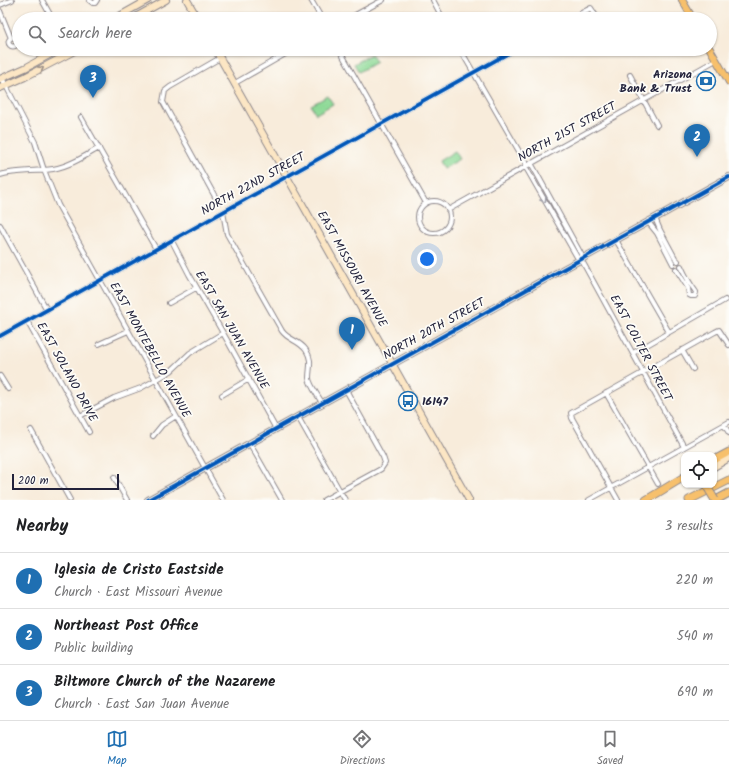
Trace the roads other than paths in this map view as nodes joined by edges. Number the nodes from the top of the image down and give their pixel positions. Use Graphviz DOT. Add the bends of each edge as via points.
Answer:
graph roads {
  1 [pos="12,0"];
  2 [pos="42,0"];
  3 [pos="89,0"];
  4 [pos="97,0"];
  5 [pos="148,0"];
  6 [pos="166,0"];
  7 [pos="187,0"];
  8 [pos="311,0"];
  9 [pos="383,0"];
  10 [pos="433,0"];
  11 [pos="682,0"];
  12 [pos="0,5"];
  13 [pos="0,10"];
  14 [pos="48,12"];
  15 [pos="127,12"];
  16 [pos="145,12"];
  17 [pos="194,12"];
  18 [pos="318,12"];
  19 [pos="361,12"];
  20 [pos="439,12"];
  21 [pos="583,12"];
  22 [pos="594,12"];
  23 [pos="689,12"];
  24 [pos="11,38"];
  25 [pos="47,56"];
  26 [pos="65,56"];
  27 [pos="282,56"];
  28 [pos="343,56"];
  29 [pos="464,56"];
  30 [pos="503,56"];
  31 [pos="714,56"];
  32 [pos="220,58"];
  33 [pos="716,60"];
  34 [pos="474,72"];
  35 [pos="630,75"];
  36 [pos="1,79"];
  37 [pos="729,82"];
  38 [pos="235,83"];
  39 [pos="3,87"];
  40 [pos="643,100"];
  41 [pos="82,117"];
  42 [pos="381,124"];
  43 [pos="657,125"];
  44 [pos="99,148"];
  45 [pos="528,165"];
  46 [pos="44,170"];
  47 [pos="0,175"];
  48 [pos="287,176"];
  49 [pos="729,177"];
  50 [pos="218,202"];
  51 [pos="426,203"];
  52 [pos="448,210"];
  53 [pos="223,212"];
  54 [pos="655,218"];
  55 [pos="648,222"];
  56 [pos="0,225"];
  57 [pos="616,240"];
  58 [pos="172,241"];
  59 [pos="156,249"];
  60 [pos="581,259"];
  61 [pos="678,261"];
  62 [pos="673,264"];
  63 [pos="681,266"];
  64 [pos="676,269"];
  65 [pos="100,281"];
  66 [pos="196,288"];
  67 [pos="725,300"];
  68 [pos="169,303"];
  69 [pos="47,310"];
  70 [pos="27,321"];
  71 [pos="128,331"];
  72 [pos="669,332"];
  73 [pos="223,333"];
  74 [pos="0,336"];
  75 [pos="99,344"];
  76 [pos="729,345"];
  77 [pos="682,350"];
  78 [pos="633,353"];
  79 [pos="393,364"];
  80 [pos="693,369"];
  81 [pos="643,372"];
  82 [pos="0,376"];
  83 [pos="156,380"];
  84 [pos="249,380"];
  85 [pos="8,389"];
  86 [pos="346,390"];
  87 [pos="606,393"];
  88 [pos="222,395"];
  89 [pos="322,403"];
  90 [pos="80,416"];
  91 [pos="176,416"];
  92 [pos="298,417"];
  93 [pos="729,422"];
  94 [pos="724,425"];
  95 [pos="276,429"];
  96 [pos="31,430"];
  97 [pos="89,432"];
  98 [pos="729,433"];
  99 [pos="153,436"];
  100 [pos="250,444"];
  101 [pos="684,447"];
  102 [pos="729,453"];
  103 [pos="729,458"];
  104 [pos="717,459"];
  105 [pos="717,465"];
  106 [pos="648,467"];
  107 [pos="206,469"];
  108 [pos="114,477"];
  109 [pos="681,479"];
  110 [pos="729,480"];
  111 [pos="658,484"];
  112 [pos="611,488"];
  113 [pos="708,488"];
  114 [pos="340,491"];
  115 [pos="729,494"];
  116 [pos="70,500"];
  117 [pos="127,500"];
  118 [pos="148,500"];
  119 [pos="223,500"];
  120 [pos="282,500"];
  121 [pos="324,500"];
  122 [pos="345,500"];
  123 [pos="469,500"];
  124 [pos="589,500"];
  125 [pos="618,500"];
  126 [pos="646,500"];
  127 [pos="689,500"];
  128 [pos="715,500"];
  1 -- 12 [label="street"];
  2 -- 14 [label="street"];
  3 -- 4 [label="street" via="93,3"];
  5 -- 15 [label="street"];
  6 -- 16 [label="street"];
  7 -- 17 [label="street"];
  8 -- 18 [label="street"];
  9 -- 19 [label="street"];
  10 -- 20 [label="street"];
  11 -- 23 [label="main road"];
  13 -- 24 [label="street"];
  21 -- 22 [label="street" via="591,8"];
  25 -- 36 [label="street"];
  39 -- 26 [label="street, one-way"];
  27 -- 38 [label="street"];
  28 -- 42 [label="street"];
  29 -- 34 [label="street, EAST COLTER STREET"];
  30 -- 34 [label="street, NORTH 22ND STREET"];
  31 -- 33 [label="main road"];
  32 -- 38 [label="street, EAST MISSOURI AVENUE"];
  32 -- 50 [label="street" via="172,85 165,91 163,102"];
  33 -- 37 [label="main road"];
  33 -- 40 [label="street, NORTH 21ST STREET"];
  34 -- 42 [label="street, NORTH 22ND STREET"];
  34 -- 45 [label="street, EAST COLTER STREET"];
  35 -- 40 [label="street"];
  36 -- 39 [label="street, EAST MONTEBELLO AVENUE"];
  38 -- 48 [label="street, EAST MISSOURI AVENUE"];
  39 -- 46 [label="street, EAST MONTEBELLO AVENUE" via="36,142"];
  40 -- 43 [label="street"];
  40 -- 45 [label="street, NORTH 21ST STREET"];
  41 -- 44 [label="street"];
  42 -- 48 [label="street, NORTH 22ND STREET"];
  42 -- 51 [label="street"];
  44 -- 46 [label="street" via="67,165"];
  44 -- 59 [label="street"];
  45 -- 52 [label="street, NORTH 21ST STREET"];
  45 -- 60 [label="street, EAST COLTER STREET" via="581,254"];
  46 -- 47 [label="street"];
  46 -- 65 [label="street, EAST MONTEBELLO AVENUE" via="58,205"];
  48 -- 53 [label="street, NORTH 22ND STREET"];
  48 -- 79 [label="street, EAST MISSOURI AVENUE"];
  49 -- 54 [label="street, NORTH 20TH STREET"];
  51 -- 52 [label="street" via="441,202"];
  51 -- 52 [label="street" via="418,216 421,226 430,232 440,232 448,225"];
  53 -- 58 [label="street, NORTH 22ND STREET"];
  53 -- 89 [label="street" via="227,234 282,331 308,353 311,365 309,380"];
  54 -- 55 [label="street, NORTH 20TH STREET"];
  54 -- 61 [label="street"];
  55 -- 57 [label="street, NORTH 20TH STREET"];
  55 -- 62 [label="street" via="657,233"];
  56 -- 69 [label="street, EAST SOLANO DRIVE"];
  57 -- 60 [label="street, NORTH 20TH STREET"];
  57 -- 72 [label="street"];
  58 -- 59 [label="street, NORTH 22ND STREET"];
  58 -- 66 [label="street, EAST SAN JUAN AVENUE"];
  59 -- 65 [label="street, NORTH 22ND STREET"];
  60 -- 78 [label="street, EAST COLTER STREET"];
  60 -- 79 [label="street, NORTH 20TH STREET"];
  61 -- 62 [label="street"];
  61 -- 63 [label="street"];
  62 -- 64 [label="street"];
  63 -- 64 [label="street"];
  63 -- 64 [label="street" via="691,286 696,290 695,296 689,295 688,288"];
  65 -- 69 [label="street, NORTH 22ND STREET"];
  65 -- 71 [label="street, EAST MONTEBELLO AVENUE"];
  66 -- 68 [label="street"];
  66 -- 73 [label="street, EAST SAN JUAN AVENUE"];
  67 -- 72 [label="street"];
  69 -- 70 [label="street, NORTH 22ND STREET"];
  70 -- 74 [label="street, NORTH 22ND STREET"];
  70 -- 90 [label="street, EAST SOLANO DRIVE"];
  71 -- 75 [label="street"];
  71 -- 83 [label="street, EAST MONTEBELLO AVENUE"];
  72 -- 78 [label="street"];
  73 -- 83 [label="street" via="190,353 171,371"];
  73 -- 84 [label="street, EAST SAN JUAN AVENUE"];
  76 -- 77 [label="street" via="719,330"];
  77 -- 80 [label="street"];
  77 -- 81 [label="street"];
  78 -- 81 [label="street, EAST COLTER STREET"];
  79 -- 86 [label="street, NORTH 20TH STREET"];
  79 -- 123 [label="street, EAST MISSOURI AVENUE"];
  81 -- 87 [label="street"];
  81 -- 101 [label="street, EAST COLTER STREET"];
  82 -- 85 [label="street"];
  83 -- 90 [label="street"];
  83 -- 91 [label="street, EAST MONTEBELLO AVENUE"];
  84 -- 88 [label="street"];
  84 -- 95 [label="street, EAST SAN JUAN AVENUE"];
  86 -- 89 [label="street, NORTH 20TH STREET"];
  86 -- 114 [label="street" via="385,464 381,469"];
  87 -- 106 [label="street"];
  87 -- 112 [label="street" via="571,413"];
  89 -- 92 [label="street, NORTH 20TH STREET"];
  90 -- 97 [label="street, EAST SOLANO DRIVE"];
  91 -- 99 [label="street" via="162,425"];
  91 -- 107 [label="street, EAST MONTEBELLO AVENUE"];
  92 -- 95 [label="street, NORTH 20TH STREET"];
  92 -- 114 [label="street"];
  93 -- 94 [label="street"];
  94 -- 98 [label="street"];
  94 -- 101 [label="street"];
  95 -- 100 [label="street, NORTH 20TH STREET"];
  96 -- 116 [label="street"];
  100 -- 107 [label="street, NORTH 20TH STREET"];
  100 -- 120 [label="street"];
  101 -- 106 [label="street"];
  102 -- 104 [label="highway"];
  103 -- 105 [label="street"];
  106 -- 111 [label="street"];
  106 -- 112 [label="street"];
  107 -- 118 [label="street, NORTH 20TH STREET"];
  107 -- 119 [label="street, EAST MONTEBELLO AVENUE"];
  108 -- 117 [label="street"];
  109 -- 126 [label="highway"];
  110 -- 127 [label="highway"];
  112 -- 124 [label="street"];
  112 -- 125 [label="street"];
  113 -- 128 [label="highway, bridge"];
  114 -- 121 [label="street"];
  114 -- 122 [label="street"];
  115 -- 128 [label="highway"];
}
